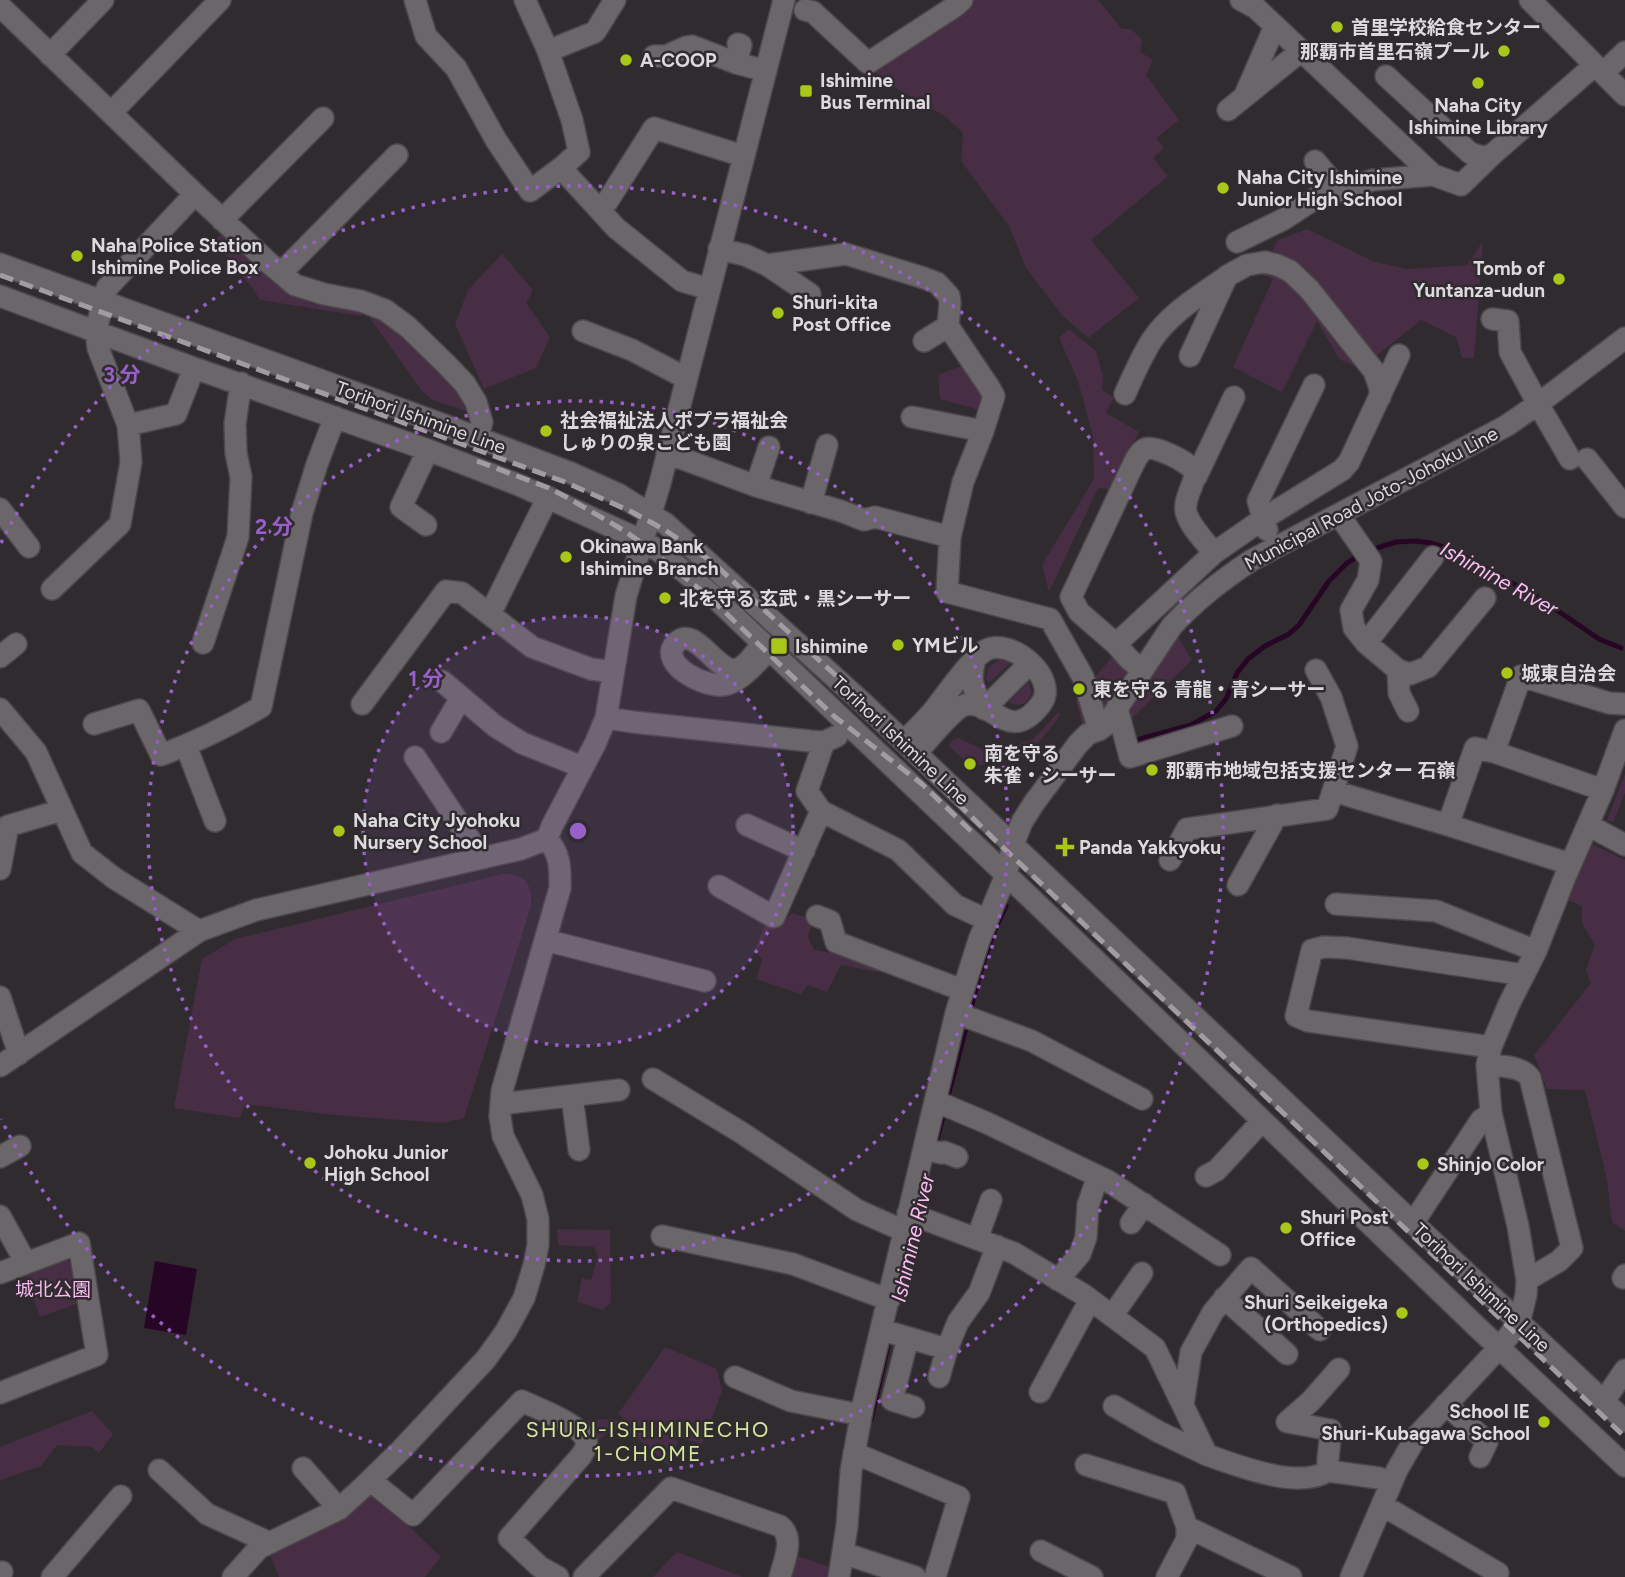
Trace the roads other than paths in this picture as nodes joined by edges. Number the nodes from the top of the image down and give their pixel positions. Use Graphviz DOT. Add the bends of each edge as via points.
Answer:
graph roads {
  1 [pos="103,0"];
  2 [pos="220,0"];
  3 [pos="415,0"];
  4 [pos="525,0"];
  5 [pos="615,0"];
  6 [pos="784,0"];
  7 [pos="962,0"];
  8 [pos="1241,0"];
  9 [pos="1530,0"];
  10 [pos="0,6"];
  11 [pos="805,10"];
  12 [pos="1275,26"];
  13 [pos="548,51"];
  14 [pos="1301,51"];
  15 [pos="1625,52"];
  16 [pos="50,55"];
  17 [pos="654,56"];
  18 [pos="1599,69"];
  19 [pos="766,72"];
  20 [pos="1386,76"];
  21 [pos="1625,96"];
  22 [pos="111,113"];
  23 [pos="323,118"];
  24 [pos="1494,153"];
  25 [pos="397,156"];
  26 [pos="743,156"];
  27 [pos="1315,162"];
  28 [pos="561,167"];
  29 [pos="1433,175"];
  30 [pos="1340,191"];
  31 [pos="195,194"];
  32 [pos="607,202"];
  33 [pos="222,220"];
  34 [pos="1237,242"];
  35 [pos="719,248"];
  36 [pos="0,264"];
  37 [pos="767,265"];
  38 [pos="281,274"];
  39 [pos="1227,276"];
  40 [pos="709,289"];
  41 [pos="810,294"];
  42 [pos="0,296"];
  43 [pos="103,301"];
  44 [pos="1492,319"];
  45 [pos="948,326"];
  46 [pos="96,331"];
  47 [pos="583,331"];
  48 [pos="1625,338"];
  49 [pos="924,341"];
  50 [pos="1399,355"];
  51 [pos="1190,356"];
  52 [pos="194,368"];
  53 [pos="686,378"];
  54 [pos="241,383"];
  55 [pos="1314,385"];
  56 [pos="1125,394"];
  57 [pos="1234,397"];
  58 [pos="1380,397"];
  59 [pos="1538,404"];
  60 [pos="335,417"];
  61 [pos="912,417"];
  62 [pos="128,425"];
  63 [pos="983,431"];
  64 [pos="478,437"];
  65 [pos="827,445"];
  66 [pos="769,447"];
  67 [pos="428,450"];
  68 [pos="667,453"];
  69 [pos="1196,477"];
  70 [pos="756,486"];
  71 [pos="548,497"];
  72 [pos="811,503"];
  73 [pos="1625,507"];
  74 [pos="0,509"];
  75 [pos="651,514"];
  76 [pos="1339,514"];
  77 [pos="1263,519"];
  78 [pos="426,525"];
  79 [pos="950,537"];
  80 [pos="643,541"];
  81 [pos="29,547"];
  82 [pos="1274,549"];
  83 [pos="1214,553"];
  84 [pos="1433,557"];
  85 [pos="62,588"];
  86 [pos="1485,598"];
  87 [pos="490,614"];
  88 [pos="202,643"];
  89 [pos="1366,643"];
  90 [pos="1116,644"];
  91 [pos="975,659"];
  92 [pos="1030,663"];
  93 [pos="1142,670"];
  94 [pos="1316,670"];
  95 [pos="1398,670"];
  96 [pos="614,672"];
  97 [pos="442,681"];
  98 [pos="461,698"];
  99 [pos="362,704"];
  100 [pos="1625,704"];
  101 [pos="1117,708"];
  102 [pos="0,709"];
  103 [pos="984,709"];
  104 [pos="1408,711"];
  105 [pos="606,718"];
  106 [pos="94,724"];
  107 [pos="1232,726"];
  108 [pos="1099,730"];
  109 [pos="1625,730"];
  110 [pos="441,732"];
  111 [pos="856,732"];
  112 [pos="824,742"];
  113 [pos="186,746"];
  114 [pos="910,747"];
  115 [pos="1494,752"];
  116 [pos="415,757"];
  117 [pos="582,767"];
  118 [pos="1603,790"];
  119 [pos="1333,791"];
  120 [pos="62,810"];
  121 [pos="821,811"];
  122 [pos="1277,815"];
  123 [pos="215,821"];
  124 [pos="747,825"];
  125 [pos="1448,825"];
  126 [pos="1588,825"];
  127 [pos="547,839"];
  128 [pos="1013,845"];
  129 [pos="1625,845"];
  130 [pos="804,851"];
  131 [pos="482,858"];
  132 [pos="1170,860"];
  133 [pos="1570,864"];
  134 [pos="0,869"];
  135 [pos="1006,875"];
  136 [pos="1238,885"];
  137 [pos="719,886"];
  138 [pos="1336,904"];
  139 [pos="817,916"];
  140 [pos="986,920"];
  141 [pos="199,931"];
  142 [pos="545,940"];
  143 [pos="1536,951"];
  144 [pos="1524,975"];
  145 [pos="705,981"];
  146 [pos="962,990"];
  147 [pos="0,997"];
  148 [pos="964,1016"];
  149 [pos="19,1054"];
  150 [pos="1490,1056"];
  151 [pos="0,1066"];
  152 [pos="653,1079"];
  153 [pos="619,1090"];
  154 [pos="572,1096"];
  155 [pos="1142,1099"];
  156 [pos="501,1104"];
  157 [pos="944,1104"];
  158 [pos="1491,1113"];
  159 [pos="1262,1121"];
  160 [pos="20,1146"];
  161 [pos="579,1150"];
  162 [pos="0,1157"];
  163 [pos="1098,1176"];
  164 [pos="1206,1177"];
  165 [pos="991,1200"];
  166 [pos="1144,1204"];
  167 [pos="0,1216"];
  168 [pos="914,1220"];
  169 [pos="1131,1223"];
  170 [pos="1413,1223"];
  171 [pos="662,1236"];
  172 [pos="977,1239"];
  173 [pos="997,1247"];
  174 [pos="1220,1255"];
  175 [pos="26,1263"];
  176 [pos="0,1273"];
  177 [pos="1142,1273"];
  178 [pos="1527,1279"];
  179 [pos="1059,1280"];
  180 [pos="1224,1298"];
  181 [pos="889,1300"];
  182 [pos="1090,1300"];
  183 [pos="1112,1316"];
  184 [pos="1519,1323"];
  185 [pos="1320,1330"];
  186 [pos="882,1331"];
  187 [pos="907,1337"];
  188 [pos="938,1346"];
  189 [pos="1499,1348"];
  190 [pos="1287,1354"];
  191 [pos="1339,1369"];
  192 [pos="1625,1370"];
  193 [pos="734,1377"];
  194 [pos="939,1377"];
  195 [pos="1040,1392"];
  196 [pos="0,1393"];
  197 [pos="1604,1401"];
  198 [pos="1446,1404"];
  199 [pos="1183,1405"];
  200 [pos="1114,1406"];
  201 [pos="914,1407"];
  202 [pos="861,1415"];
  203 [pos="1625,1421"];
  204 [pos="854,1454"];
  205 [pos="1207,1455"];
  206 [pos="1480,1457"];
  207 [pos="1086,1465"];
  208 [pos="1625,1465"];
  209 [pos="303,1468"];
  210 [pos="159,1470"];
  211 [pos="1328,1471"];
  212 [pos="370,1480"];
  213 [pos="1392,1482"];
  214 [pos="121,1496"];
  215 [pos="1382,1507"];
  216 [pos="339,1508"];
  217 [pos="1187,1527"];
  218 [pos="270,1543"];
  219 [pos="1041,1551"];
  220 [pos="845,1553"];
  221 [pos="1498,1573"];
  222 [pos="52,1577"];
  223 [pos="233,1577"];
  224 [pos="558,1577"];
  225 [pos="584,1577"];
  226 [pos="780,1577"];
  227 [pos="839,1577"];
  228 [pos="915,1577"];
  229 [pos="935,1577"];
  230 [pos="1091,1577"];
  231 [pos="1167,1577"];
  232 [pos="1292,1577"];
  233 [pos="1351,1577"];
  1 -- 16 [label="street"];
  2 -- 22 [label="street"];
  3 -- 28 [label="street" via="426,36 457,68 530,191"];
  4 -- 13 [label="street"];
  5 -- 13 [label="street" via="595,32"];
  6 -- 19 [label="street"];
  7 -- 11 [label="street" via="868,63 813,12"];
  8 -- 12 [label="street"];
  9 -- 18 [label="street"];
  10 -- 16 [label="street"];
  12 -- 14 [label="street"];
  12 -- 14 [label="street" via="1236,104"];
  13 -- 28 [label="street" via="579,152"];
  14 -- 29 [label="street"];
  15 -- 18 [label="street"];
  16 -- 22 [label="street"];
  17 -- 19 [label="street" via="692,46 737,54"];
  18 -- 21 [label="street"];
  18 -- 24 [label="street"];
  19 -- 26 [label="street"];
  20 -- 24 [label="street" via="1470,153 1485,158"];
  22 -- 31 [label="street"];
  23 -- 33 [label="street"];
  24 -- 29 [label="street" via="1461,185"];
  25 -- 38 [label="street"];
  26 -- 32 [label="street" via="654,128"];
  26 -- 35 [label="street"];
  27 -- 30 [label="street"];
  28 -- 40 [label="street" via="616,228 682,281"];
  29 -- 30 [label="street" via="1373,180"];
  30 -- 34 [label="street" via="1317,198"];
  31 -- 33 [label="street"];
  31 -- 43 [label="street" via="107,288"];
  33 -- 38 [label="street"];
  35 -- 37 [label="street"];
  35 -- 40 [label="street"];
  36 -- 43 [label="street, Torihori Ishimine Line"];
  37 -- 41 [label="street"];
  37 -- 45 [label="street" via="846,254 924,278 937,283 949,296"];
  38 -- 64 [label="street" via="307,290 384,310 408,327 471,393 482,422"];
  39 -- 51 [label="street"];
  39 -- 56 [label="street" via="1158,331"];
  39 -- 58 [label="street" via="1265,262 1300,279 1374,371"];
  40 -- 53 [label="street"];
  42 -- 46 [label="street, Torihori Ishimine Line"];
  43 -- 46 [label="street"];
  43 -- 64 [label="street, Torihori Ishimine Line"];
  44 -- 59 [label="street" via="1508,321 1510,352"];
  45 -- 49 [label="street"];
  45 -- 63 [label="street" via="994,396"];
  46 -- 52 [label="street, Torihori Ishimine Line"];
  46 -- 62 [label="street" via="98,348"];
  47 -- 53 [label="street"];
  48 -- 59 [label="street, Municipal Road Joto-Johoku Line"];
  50 -- 58 [label="street"];
  52 -- 54 [label="street, Torihori Ishimine Line"];
  52 -- 62 [label="street" via="176,414"];
  53 -- 68 [label="street"];
  54 -- 60 [label="street, Torihori Ishimine Line"];
  54 -- 88 [label="street" via="235,424 241,477 238,537"];
  55 -- 77 [label="street" via="1260,495"];
  57 -- 69 [label="street"];
  58 -- 77 [label="street" via="1342,470"];
  59 -- 73 [label="street" via="1578,459"];
  59 -- 76 [label="street, Municipal Road Joto-Johoku Line" via="1506,426"];
  60 -- 67 [label="street, Torihori Ishimine Line"];
  60 -- 113 [label="street" via="302,513 261,707"];
  61 -- 63 [label="street"];
  62 -- 85 [label="street" via="131,462 120,524"];
  63 -- 79 [label="street" via="963,482"];
  64 -- 75 [label="street, Torihori Ishimine Line" via="610,490"];
  65 -- 72 [label="street"];
  66 -- 70 [label="street"];
  67 -- 71 [label="street, Torihori Ishimine Line"];
  67 -- 78 [label="street" via="401,507"];
  68 -- 70 [label="street"];
  68 -- 75 [label="street"];
  69 -- 83 [label="street" via="1186,509"];
  69 -- 90 [label="street" via="1187,464 1153,447 1145,448 1132,467 1071,597 1079,612"];
  70 -- 72 [label="street"];
  71 -- 80 [label="street, Torihori Ishimine Line"];
  71 -- 87 [label="street"];
  72 -- 79 [label="street" via="864,520 875,516"];
  74 -- 81 [label="street"];
  75 -- 80 [label="street"];
  75 -- 114 [label="street, Torihori Ishimine Line" via="686,540"];
  76 -- 82 [label="street, Municipal Road Joto-Johoku Line"];
  76 -- 89 [label="street" via="1371,561 1368,580 1351,610 1354,628"];
  77 -- 82 [label="street"];
  77 -- 83 [label="street"];
  79 -- 108 [label="street" via="947,592 1050,619 1083,677"];
  80 -- 96 [label="street" via="626,596"];
  80 -- 111 [label="street, Torihori Ishimine Line" via="703,587"];
  82 -- 93 [label="street, Municipal Road Joto-Johoku Line" via="1228,576 1184,612"];
  83 -- 90 [label="street"];
  84 -- 89 [label="street"];
  86 -- 95 [label="street" via="1428,667 1410,674"];
  87 -- 96 [label="street" via="532,647 591,669"];
  87 -- 99 [label="street" via="463,593 446,591 392,677"];
  89 -- 95 [label="street"];
  90 -- 93 [label="street"];
  91 -- 92 [label="street" via="995,647 1014,651"];
  91 -- 103 [label="street" via="971,674"];
  91 -- 114 [label="street"];
  92 -- 103 [label="street"];
  92 -- 103 [label="street" via="1045,683 1046,693 1028,717 1010,721"];
  93 -- 101 [label="street, Municipal Road Joto-Johoku Line"];
  94 -- 119 [label="street" via="1331,697 1347,746"];
  95 -- 104 [label="street" via="1399,693"];
  96 -- 105 [label="street"];
  97 -- 98 [label="street"];
  98 -- 110 [label="street"];
  98 -- 117 [label="street" via="522,743"];
  100 -- 115 [label="street" via="1521,676"];
  101 -- 107 [label="street" via="1130,757"];
  101 -- 108 [label="street, Municipal Road Joto-Johoku Line"];
  102 -- 120 [label="street" via="36,752"];
  103 -- 114 [label="street" via="966,705 955,710"];
  105 -- 112 [label="street"];
  105 -- 117 [label="street"];
  106 -- 113 [label="street" via="139,710 161,755"];
  108 -- 128 [label="street, Municipal Road Joto-Johoku Line" via="1077,744 1034,803"];
  109 -- 118 [label="street"];
  111 -- 112 [label="street"];
  111 -- 135 [label="street, Torihori Ishimine Line"];
  112 -- 121 [label="street" via="807,791"];
  113 -- 123 [label="street"];
  114 -- 128 [label="street, Torihori Ishimine Line"];
  115 -- 118 [label="street"];
  115 -- 125 [label="street" via="1475,748"];
  116 -- 131 [label="street"];
  117 -- 127 [label="street"];
  118 -- 126 [label="street"];
  119 -- 122 [label="street" via="1327,809"];
  119 -- 125 [label="street"];
  120 -- 134 [label="street" via="8,826"];
  120 -- 141 [label="street" via="82,853"];
  121 -- 130 [label="street"];
  121 -- 140 [label="street" via="898,850 955,905"];
  122 -- 132 [label="street" via="1178,830"];
  122 -- 136 [label="street"];
  124 -- 130 [label="street"];
  125 -- 133 [label="street"];
  126 -- 129 [label="street"];
  126 -- 133 [label="street"];
  127 -- 131 [label="street"];
  127 -- 142 [label="street" via="556,849 560,888"];
  128 -- 135 [label="street, Municipal Road Joto-Johoku Line"];
  128 -- 170 [label="street, Torihori Ishimine Line"];
  130 -- 137 [label="street" via="774,917"];
  131 -- 141 [label="street" via="256,910"];
  133 -- 143 [label="street"];
  135 -- 140 [label="street, Municipal Road Joto-Johoku Line"];
  135 -- 159 [label="street, Torihori Ishimine Line"];
  138 -- 143 [label="street" via="1436,911"];
  139 -- 146 [label="street" via="830,921 836,942"];
  140 -- 146 [label="street, Municipal Road Joto-Johoku Line"];
  141 -- 149 [label="street"];
  142 -- 145 [label="street"];
  142 -- 156 [label="street"];
  143 -- 144 [label="street"];
  144 -- 150 [label="street"];
  144 -- 150 [label="street" via="1347,948 1312,950 1296,1016"];
  146 -- 148 [label="street, Municipal Road Joto-Johoku Line"];
  147 -- 149 [label="street"];
  148 -- 155 [label="street" via="1032,1041 1110,1091"];
  148 -- 157 [label="street, Municipal Road Joto-Johoku Line"];
  149 -- 151 [label="street"];
  150 -- 158 [label="street"];
  150 -- 178 [label="street" via="1530,1078 1572,1248"];
  152 -- 168 [label="street" via="857,1210"];
  153 -- 154 [label="street"];
  154 -- 156 [label="street"];
  154 -- 161 [label="street"];
  156 -- 212 [label="street" via="503,1136 532,1195 538,1219 538,1245 524,1298 486,1359"];
  157 -- 163 [label="street" via="1054,1166"];
  157 -- 168 [label="street, Municipal Road Joto-Johoku Line" via="938,1152"];
  158 -- 170 [label="street" via="1481,1120"];
  158 -- 178 [label="street"];
  159 -- 164 [label="street"];
  159 -- 189 [label="street, Torihori Ishimine Line"];
  160 -- 162 [label="street"];
  163 -- 166 [label="street"];
  163 -- 179 [label="street" via="1080,1254"];
  165 -- 172 [label="street"];
  166 -- 169 [label="street"];
  166 -- 174 [label="street"];
  167 -- 175 [label="street"];
  168 -- 172 [label="street"];
  168 -- 181 [label="street, Municipal Road Joto-Johoku Line"];
  170 -- 184 [label="street, Torihori Ishimine Line"];
  171 -- 181 [label="street" via="793,1264"];
  172 -- 173 [label="street"];
  173 -- 179 [label="street"];
  173 -- 188 [label="street" via="979,1293"];
  175 -- 176 [label="street"];
  175 -- 196 [label="street" via="79,1243 97,1355"];
  177 -- 183 [label="street"];
  178 -- 184 [label="street"];
  179 -- 182 [label="street"];
  180 -- 185 [label="street" via="1251,1268"];
  180 -- 190 [label="street"];
  180 -- 199 [label="street" via="1191,1352"];
  181 -- 186 [label="street, Municipal Road Joto-Johoku Line"];
  182 -- 183 [label="street"];
  182 -- 195 [label="street"];
  183 -- 199 [label="street" via="1155,1348"];
  184 -- 189 [label="street"];
  184 -- 197 [label="street, Torihori Ishimine Line"];
  186 -- 187 [label="street"];
  186 -- 202 [label="street, Municipal Road Joto-Johoku Line"];
  187 -- 188 [label="street"];
  187 -- 201 [label="street" via="892,1400"];
  188 -- 194 [label="street"];
  189 -- 198 [label="street"];
  189 -- 208 [label="street, Torihori Ishimine Line"];
  191 -- 211 [label="street" via="1282,1426 1331,1430"];
  192 -- 197 [label="street"];
  193 -- 202 [label="street" via="791,1401"];
  197 -- 203 [label="street, Torihori Ishimine Line"];
  198 -- 206 [label="street" via="1487,1442"];
  198 -- 213 [label="street" via="1416,1437"];
  199 -- 205 [label="street"];
  200 -- 205 [label="street"];
  202 -- 204 [label="street, Municipal Road Joto-Johoku Line"];
  204 -- 220 [label="street, Municipal Road Joto-Johoku Line"];
  204 -- 229 [label="street" via="959,1497"];
  205 -- 211 [label="street" via="1257,1472 1296,1478"];
  207 -- 217 [label="street" via="1175,1493"];
  209 -- 216 [label="street"];
  210 -- 218 [label="street" via="207,1514"];
  211 -- 213 [label="street"];
  212 -- 216 [label="street"];
  212 -- 224 [label="street" via="413,1516 522,1401 569,1424 586,1441 582,1456 509,1538"];
  213 -- 215 [label="street"];
  214 -- 222 [label="street"];
  215 -- 221 [label="street"];
  215 -- 233 [label="street"];
  216 -- 218 [label="street"];
  217 -- 231 [label="street" via="1187,1539"];
  217 -- 232 [label="street"];
  218 -- 223 [label="street" via="258,1548"];
  219 -- 230 [label="street"];
  220 -- 227 [label="street, Municipal Road Joto-Johoku Line"];
  220 -- 228 [label="street"];
  225 -- 226 [label="street" via="671,1488 785,1530 789,1540"];
}
